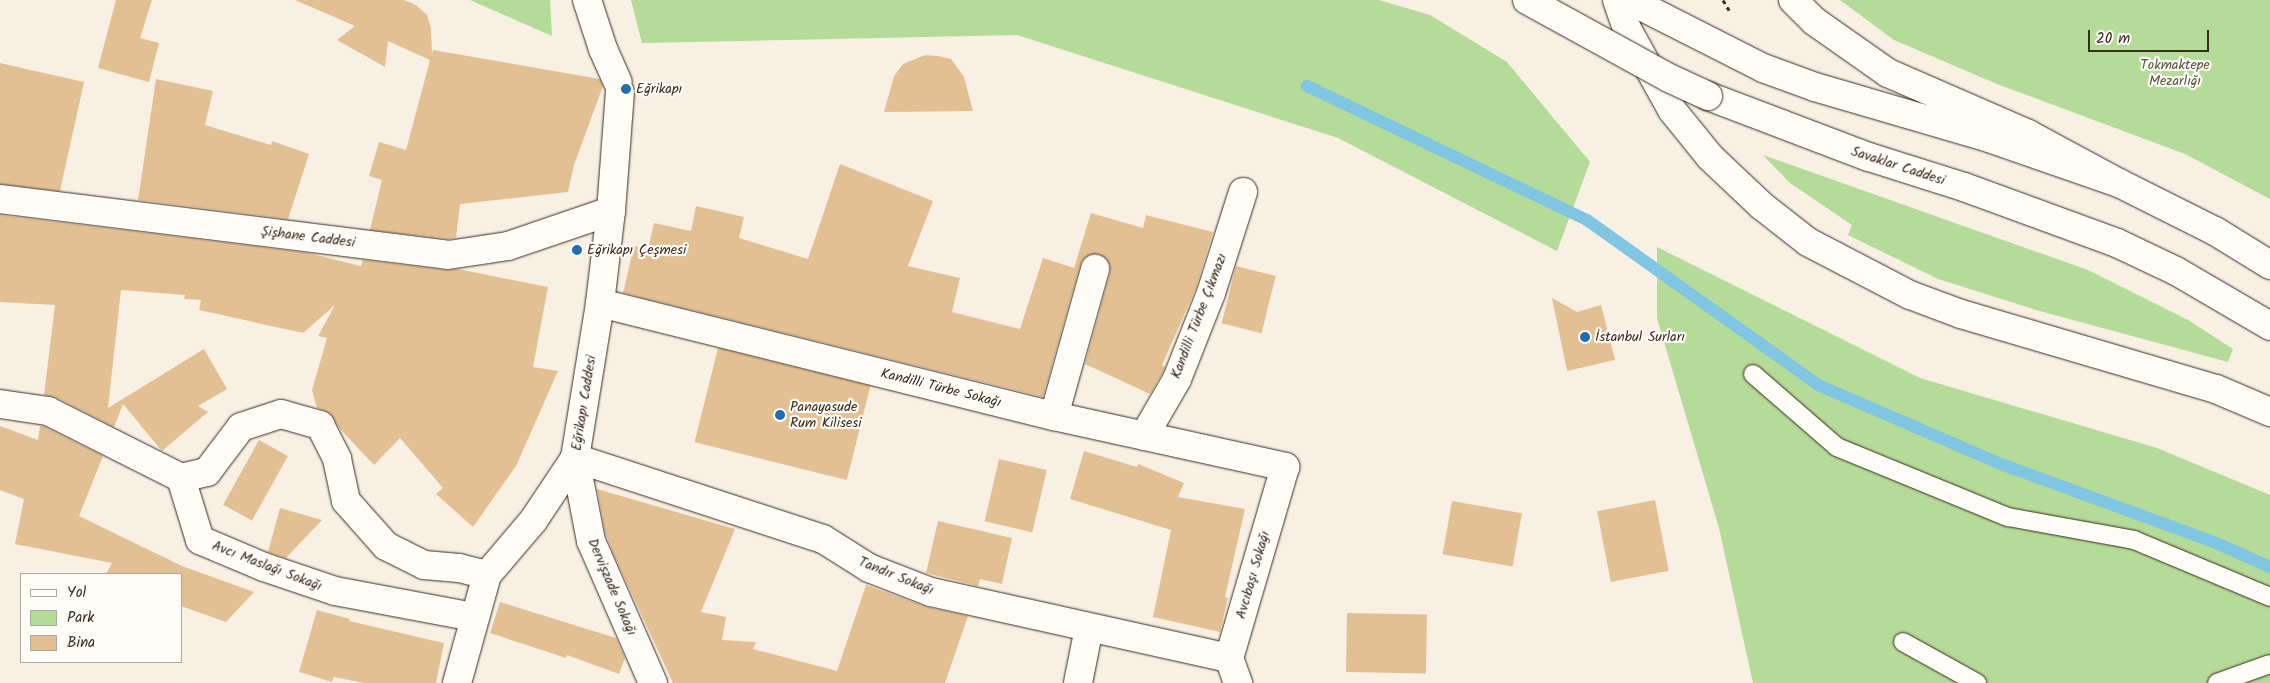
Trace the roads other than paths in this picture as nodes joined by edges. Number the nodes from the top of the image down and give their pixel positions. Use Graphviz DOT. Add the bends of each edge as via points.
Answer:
graph roads {
  1 [pos="587,0"];
  2 [pos="1527,0"];
  3 [pos="1617,0"];
  4 [pos="1629,0"];
  5 [pos="1793,0"];
  6 [pos="2119,183"];
  7 [pos="1244,192"];
  8 [pos="0,199"];
  9 [pos="611,211"];
  10 [pos="2270,265"];
  11 [pos="1095,269"];
  12 [pos="600,302"];
  13 [pos="2270,326"];
  14 [pos="1753,374"];
  15 [pos="0,404"];
  16 [pos="2270,412"];
  17 [pos="1054,416"];
  18 [pos="1144,436"];
  19 [pos="575,458"];
  20 [pos="1285,467"];
  21 [pos="181,478"];
  22 [pos="487,575"];
  23 [pos="2270,597"];
  24 [pos="474,617"];
  25 [pos="1089,628"];
  26 [pos="1903,642"];
  27 [pos="2270,664"];
  28 [pos="1233,670"];
  29 [pos="457,683"];
  30 [pos="654,683"];
  31 [pos="1078,683"];
  32 [pos="1977,683"];
  33 [pos="2217,683"];
  1 -- 9 [label="main road, Eğrikapı Caddesi" via="619,87"];
  2 -- 13 [label="main road, Savaklar Caddesi, bridge" via="1708,96 1860,154 1964,187 2117,243 2176,271"];
  3 -- 16 [label="main road" via="1627,29 1672,110 1710,156 1762,206 1808,242 1910,295 1961,314 2216,390"];
  4 -- 6 [label="main road" via="1763,68 1815,87 1988,138"];
  5 -- 6 [label="main road" via="1814,21 1888,73 2028,134"];
  6 -- 10 [label="main road" via="2215,232"];
  7 -- 18 [label="main road, Kandilli Türbe Çıkmazı" via="1211,293 1180,370"];
  8 -- 9 [label="main road, Şişhane Caddesi" via="448,255 508,246"];
  9 -- 12 [label="main road, Eğrikapı Caddesi"];
  11 -- 17 [label="main road"];
  12 -- 17 [label="main road, Kandilli Türbe Sokağı"];
  12 -- 19 [label="main road, Eğrikapı Caddesi"];
  14 -- 23 [label="lane" via="1837,448 2008,517 2134,540"];
  15 -- 21 [label="main road" via="48,411"];
  17 -- 18 [label="main road, Kandilli Türbe Sokağı"];
  18 -- 20 [label="main road, Kandilli Türbe Sokağı"];
  19 -- 22 [label="main road, Eğrikapı Caddesi" via="533,522"];
  19 -- 25 [label="main road, Tandır Sokağı" via="822,540 869,568 930,592"];
  19 -- 30 [label="main road, Dervişzade Sokağı" via="591,541"];
  20 -- 28 [label="main road, Avcıbaşı Sokağı"];
  21 -- 22 [label="main road" via="207,472 241,427 281,414 320,425 337,459 346,501 386,546 424,565"];
  21 -- 24 [label="main road, Avcı Maslağı Sokağı" via="200,540 264,567 335,591"];
  22 -- 24 [label="main road, Eğrikapı Caddesi"];
  24 -- 29 [label="main road, Eğrikapı Caddesi"];
  25 -- 28 [label="main road, Tandır Sokağı"];
  25 -- 31 [label="main road"];
  26 -- 32 [label="lane"];
  27 -- 33 [label="lane"];
}
